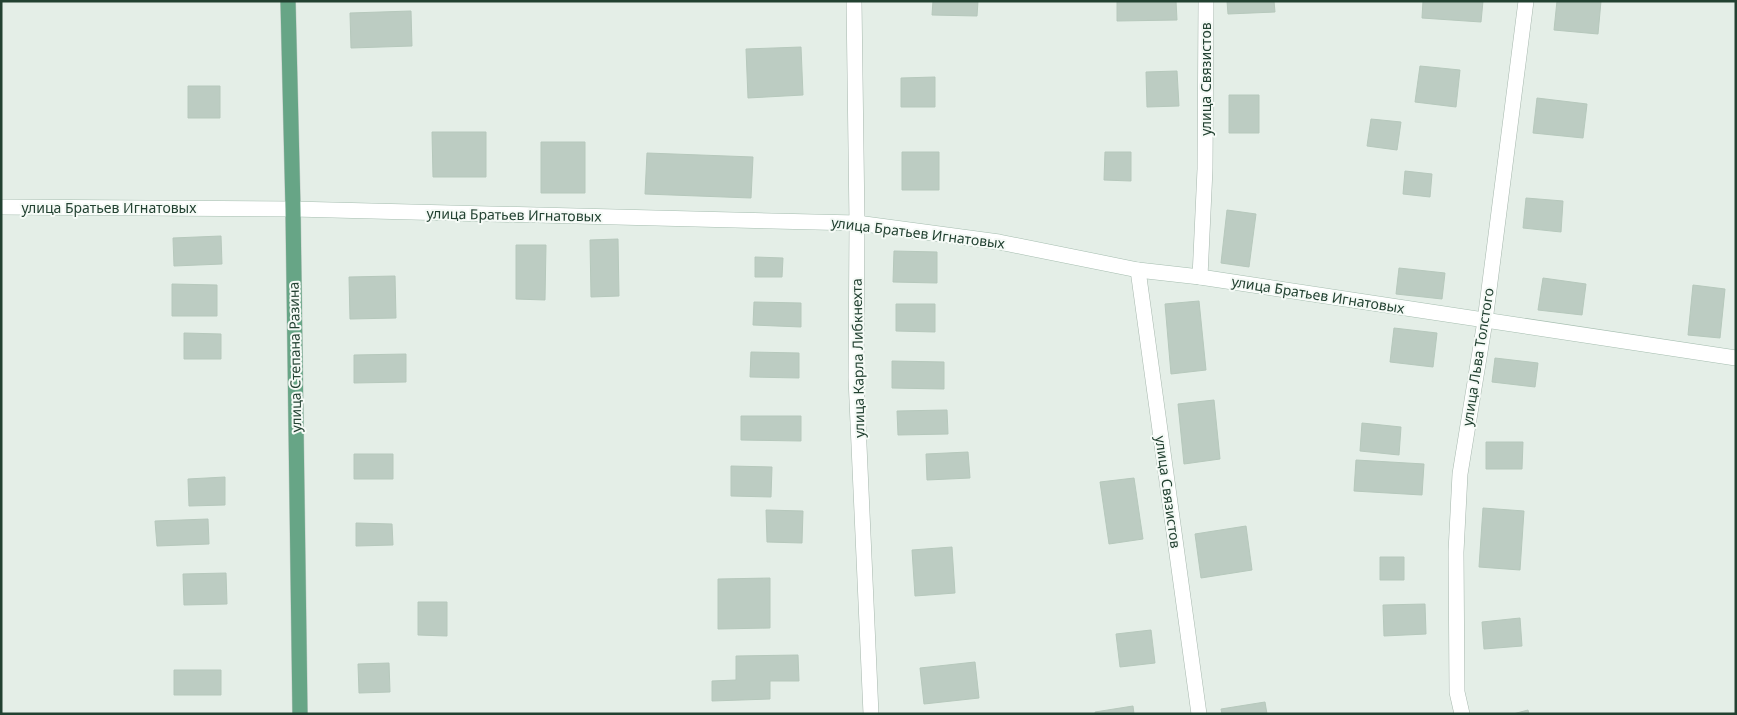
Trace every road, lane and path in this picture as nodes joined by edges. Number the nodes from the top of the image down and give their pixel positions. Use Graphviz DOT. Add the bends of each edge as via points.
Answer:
graph roads {
  1 [pos="288,1"];
  2 [pos="854,1"];
  3 [pos="1206,1"];
  4 [pos="1526,1"];
  5 [pos="1,207"];
  6 [pos="293,209"];
  7 [pos="857,223"];
  8 [pos="1138,270"];
  9 [pos="1200,277"];
  10 [pos="1485,321"];
  11 [pos="1736,358"];
  12 [pos="300,714"];
  13 [pos="871,714"];
  14 [pos="1199,714"];
  15 [pos="1462,714"];
  1 -- 6 [label="main road, улица Степана Разина"];
  2 -- 7 [label="street, улица Карла Либкнехта"];
  3 -- 9 [label="street, улица Связистов" via="1205,169"];
  4 -- 10 [label="street, улица Льва Толстого"];
  5 -- 6 [label="street, улица Братьев Игнатовых"];
  6 -- 7 [label="street, улица Братьев Игнатовых"];
  6 -- 12 [label="main road, улица Степана Разина"];
  7 -- 8 [label="street, улица Братьев Игнатовых" via="999,242"];
  7 -- 13 [label="street, улица Карла Либкнехта" via="856,378"];
  8 -- 9 [label="street, улица Братьев Игнатовых"];
  8 -- 14 [label="street, улица Связистов"];
  9 -- 10 [label="street, улица Братьев Игнатовых"];
  10 -- 11 [label="street, улица Братьев Игнатовых"];
  10 -- 15 [label="street, улица Льва Толстого" via="1460,474 1456,552 1457,692"];
}
